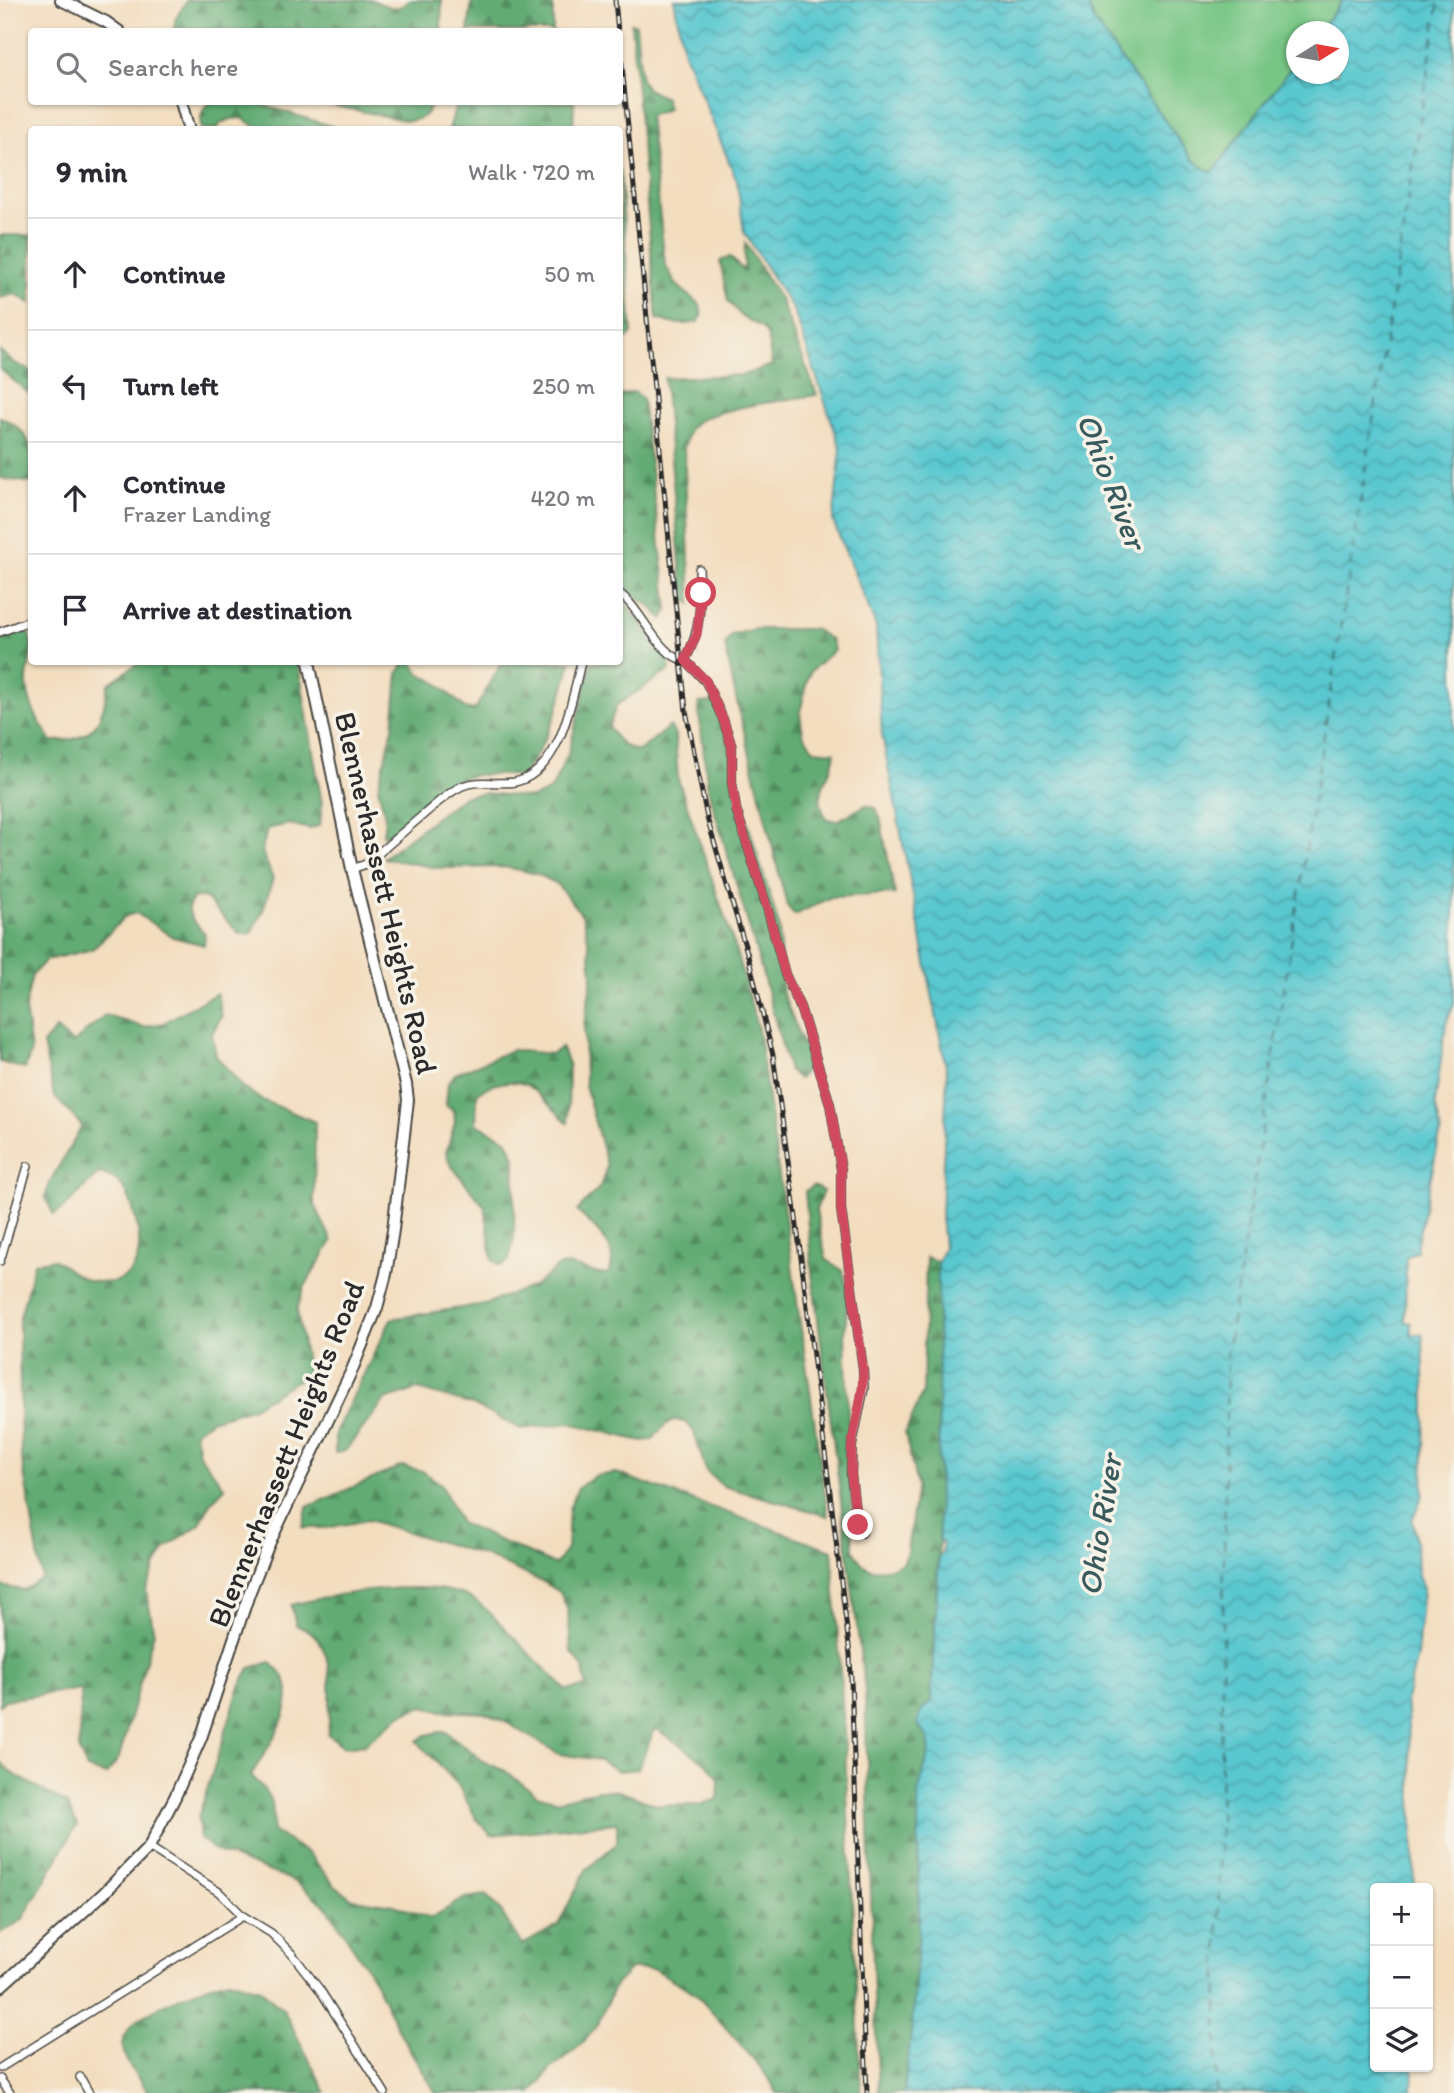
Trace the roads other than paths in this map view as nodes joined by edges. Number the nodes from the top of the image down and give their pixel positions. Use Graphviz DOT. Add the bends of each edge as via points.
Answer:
graph roads {
  1 [pos="61,0"];
  2 [pos="114,28"];
  3 [pos="182,105"];
  4 [pos="188,126"];
  5 [pos="699,569"];
  6 [pos="623,596"];
  7 [pos="28,622"];
  8 [pos="0,632"];
  9 [pos="685,660"];
  10 [pos="310,665"];
  11 [pos="580,665"];
  12 [pos="352,869"];
  13 [pos="28,1166"];
  14 [pos="0,1261"];
  15 [pos="862,1533"];
  16 [pos="149,1847"];
  17 [pos="243,1916"];
  18 [pos="0,1987"];
  19 [pos="0,2068"];
  20 [pos="80,2077"];
  21 [pos="0,2079"];
  22 [pos="10,2093"];
  23 [pos="89,2093"];
  24 [pos="385,2093"];
  1 -- 2 [label="street"];
  3 -- 4 [label="street"];
  5 -- 9 [label="street" via="700,619"];
  6 -- 9 [label="street" via="668,651"];
  7 -- 8 [label="street"];
  9 -- 15 [label="street" via="706,681 726,728 732,747 736,809 830,1104 863,1368 851,1474"];
  10 -- 12 [label="street, Blennerhassett Heights Road"];
  11 -- 12 [label="street" via="560,737 542,768 516,782 462,786 366,864"];
  12 -- 16 [label="street, Blennerhassett Heights Road" via="408,1100 386,1274 352,1370 259,1567 201,1738"];
  13 -- 14 [label="street"];
  16 -- 17 [label="street" via="219,1892"];
  16 -- 18 [label="street, Blennerhassett Heights Road"];
  17 -- 19 [label="street"];
  17 -- 24 [label="street" via="271,1933 292,1954"];
  20 -- 23 [label="street"];
  21 -- 22 [label="street"];
}
